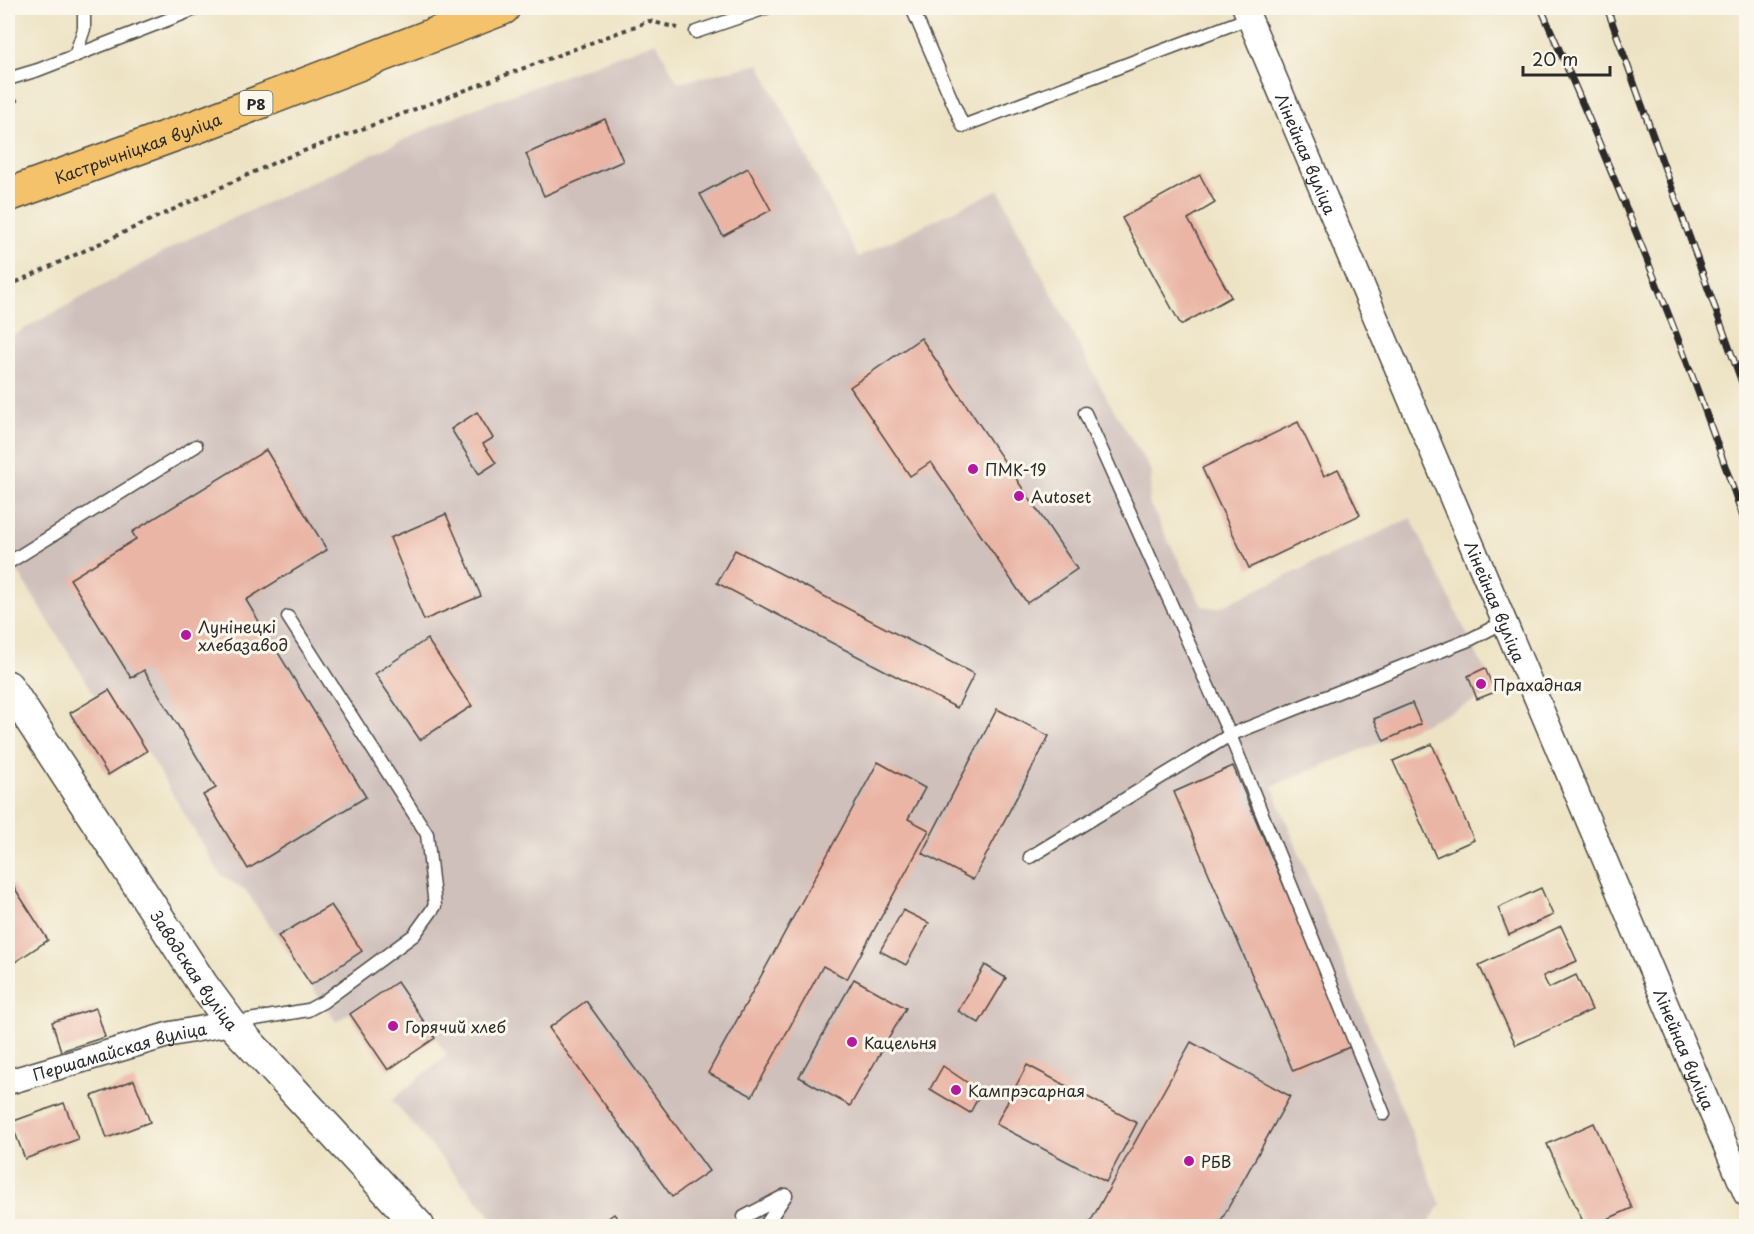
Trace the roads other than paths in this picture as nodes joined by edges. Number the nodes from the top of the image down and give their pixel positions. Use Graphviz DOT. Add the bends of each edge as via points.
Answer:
graph roads {
  1 [pos="84,8"];
  2 [pos="198,8"];
  3 [pos="502,8"];
  4 [pos="766,8"];
  5 [pos="912,8"];
  6 [pos="1247,13"];
  7 [pos="696,32"];
  8 [pos="75,56"];
  9 [pos="8,79"];
  10 [pos="8,195"];
  11 [pos="1085,413"];
  12 [pos="196,446"];
  13 [pos="8,563"];
  14 [pos="288,617"];
  15 [pos="1506,621"];
  16 [pos="8,686"];
  17 [pos="1230,735"];
  18 [pos="1030,857"];
  19 [pos="231,1023"];
  20 [pos="8,1082"];
  21 [pos="1384,1114"];
  22 [pos="1746,1194"];
  23 [pos="744,1217"];
  24 [pos="419,1227"];
  25 [pos="765,1227"];
  1 -- 8 [label="lane" via="84,29"];
  2 -- 8 [label="lane"];
  3 -- 10 [label="main road, Кастрычніцкая вуліца / Р8"];
  4 -- 7 [label="lane"];
  5 -- 6 [label="lane" via="963,126"];
  6 -- 15 [label="street, Лінейная вуліца"];
  8 -- 9 [label="lane"];
  11 -- 17 [label="lane"];
  12 -- 13 [label="lane"];
  14 -- 19 [label="lane" via="427,834 435,906 414,935 323,1002 308,1010"];
  15 -- 17 [label="lane" via="1471,639"];
  15 -- 22 [label="street, Лінейная вуліца"];
  16 -- 19 [label="street, Заводская вуліца"];
  17 -- 18 [label="lane"];
  17 -- 21 [label="lane"];
  19 -- 20 [label="street, Першамайская вуліца" via="171,1034"];
  19 -- 24 [label="street, Заводская вуліца"];
  23 -- 25 [label="lane" via="786,1196"];
}
